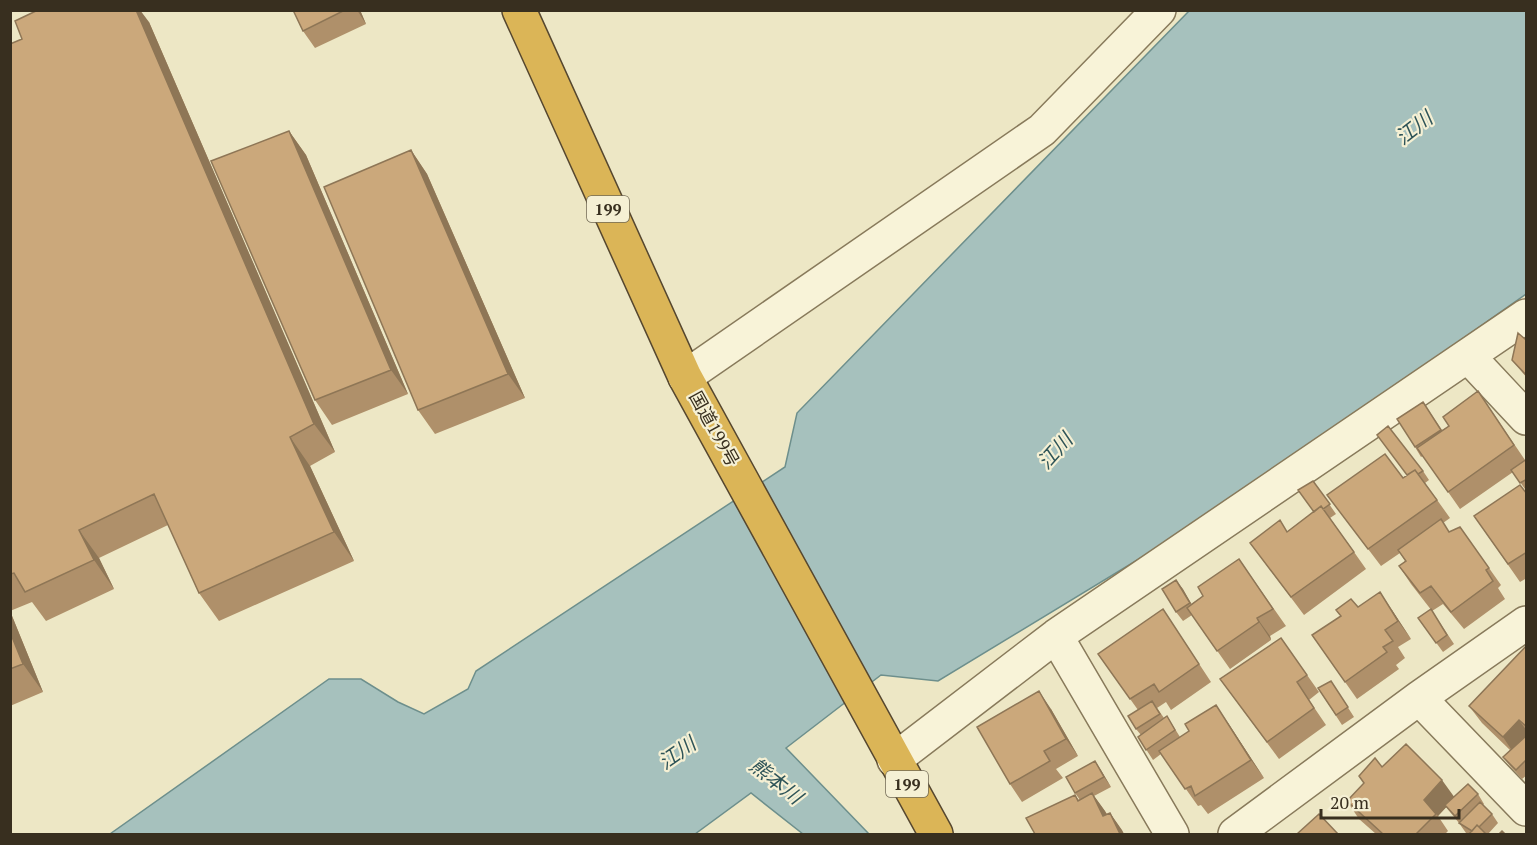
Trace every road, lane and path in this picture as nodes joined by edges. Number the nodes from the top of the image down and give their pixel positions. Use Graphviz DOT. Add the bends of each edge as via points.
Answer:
graph roads {
  1 [pos="519,10"];
  2 [pos="1159,10"];
  3 [pos="1527,316"];
  4 [pos="1468,356"];
  5 [pos="685,377"];
  6 [pos="1527,417"];
  7 [pos="1527,623"];
  8 [pos="1056,636"];
  9 [pos="1419,698"];
  10 [pos="886,746"];
  11 [pos="1527,809"];
  12 [pos="936,834"];
  13 [pos="1172,834"];
  14 [pos="1235,834"];
  1 -- 5 [label="highway, 国道199号 / 199"];
  2 -- 5 [label="street" via="1042,130"];
  3 -- 4 [label="street"];
  4 -- 6 [label="street"];
  4 -- 8 [label="street"];
  5 -- 10 [label="highway, 国道199号 / 199"];
  7 -- 9 [label="street"];
  8 -- 10 [label="street"];
  8 -- 13 [label="street"];
  9 -- 11 [label="street"];
  9 -- 14 [label="street"];
  10 -- 12 [label="highway, 国道199号 / 199"];
}
